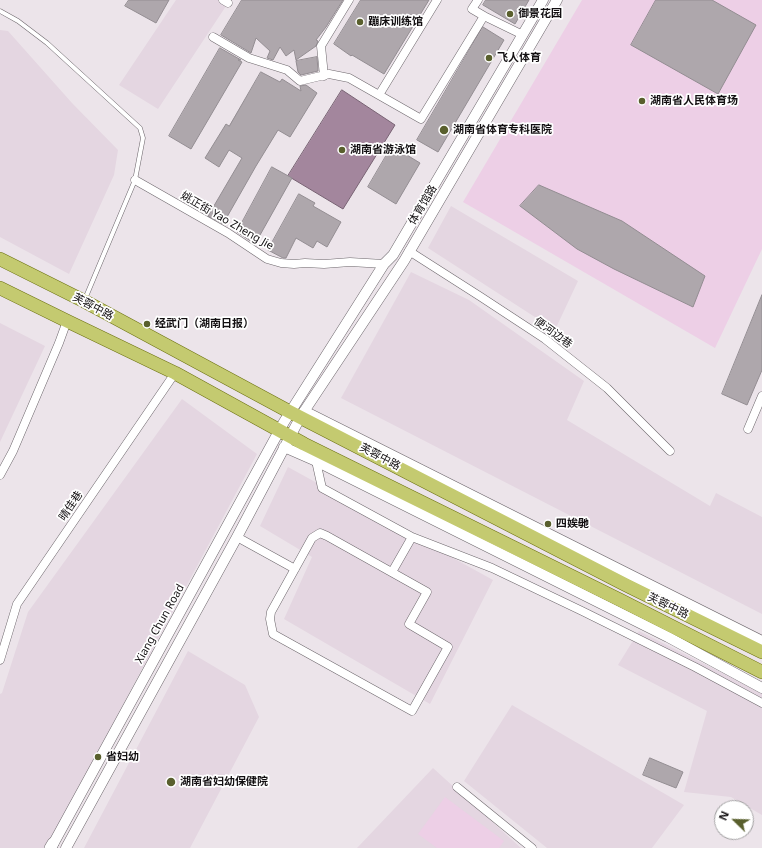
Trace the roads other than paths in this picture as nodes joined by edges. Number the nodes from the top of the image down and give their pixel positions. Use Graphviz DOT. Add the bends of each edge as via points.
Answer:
graph roads {
  1 [pos="349,0"];
  2 [pos="436,0"];
  3 [pos="478,0"];
  4 [pos="543,0"];
  5 [pos="557,0"];
  6 [pos="0,11"];
  7 [pos="484,16"];
  8 [pos="523,35"];
  9 [pos="213,37"];
  10 [pos="324,76"];
  11 [pos="379,95"];
  12 [pos="135,180"];
  13 [pos="409,251"];
  14 [pos="0,259"];
  15 [pos="384,264"];
  16 [pos="0,288"];
  17 [pos="84,301"];
  18 [pos="67,321"];
  19 [pos="175,373"];
  20 [pos="762,396"];
  21 [pos="298,413"];
  22 [pos="748,429"];
  23 [pos="284,438"];
  24 [pos="304,444"];
  25 [pos="670,451"];
  26 [pos="316,461"];
  27 [pos="0,475"];
  28 [pos="237,537"];
  29 [pos="412,537"];
  30 [pos="295,569"];
  31 [pos="392,572"];
  32 [pos="762,640"];
  33 [pos="762,652"];
  34 [pos="0,660"];
  35 [pos="759,672"];
  36 [pos="762,688"];
  37 [pos="762,703"];
  38 [pos="457,787"];
  39 [pos="52,846"];
  40 [pos="66,848"];
  41 [pos="532,848"];
  1 -- 10 [label="street" via="321,46"];
  2 -- 11 [label="street"];
  3 -- 7 [label="street" via="472,8"];
  4 -- 8 [label="street, 体育馆路"];
  5 -- 13 [label="street, 体育馆路"];
  6 -- 12 [label="lane" via="18,20 46,43 140,128 144,138"];
  7 -- 8 [label="street"];
  7 -- 11 [label="street" via="421,118"];
  8 -- 15 [label="street, 体育馆路" via="394,255"];
  9 -- 10 [label="street" via="249,58 287,70 300,81"];
  10 -- 11 [label="street" via="329,74 349,78"];
  12 -- 15 [label="street, 姚正街 Yao Zheng Jie" via="228,233 267,259 294,264"];
  12 -- 17 [label="lane"];
  13 -- 21 [label="street, 体育馆路"];
  13 -- 25 [label="street, 便河边巷" via="545,339 607,388"];
  14 -- 17 [label="main road, 芙蓉中路"];
  15 -- 21 [label="street, 体育馆路"];
  16 -- 18 [label="main road, 芙蓉中路"];
  17 -- 21 [label="main road, 芙蓉中路"];
  18 -- 19 [label="main road, 芙蓉中路"];
  18 -- 27 [label="street" via="13,451"];
  19 -- 23 [label="main road, 芙蓉中路"];
  19 -- 34 [label="street, 晴佳巷" via="17,604"];
  20 -- 22 [label="street"];
  21 -- 23 [label="street, Xiang Chun Road"];
  21 -- 32 [label="street, 芙蓉中路"];
  21 -- 33 [label="main road, 芙蓉中路" via="626,585"];
  23 -- 24 [label="main road, 芙蓉中路"];
  23 -- 26 [label="street"];
  23 -- 28 [label="street, Xiang Chun Road"];
  23 -- 39 [label="street, Xiang Chun Road"];
  24 -- 26 [label="main road"];
  24 -- 35 [label="main road, 芙蓉中路" via="606,593"];
  26 -- 29 [label="street" via="322,488"];
  26 -- 36 [label="street" via="668,637"];
  28 -- 30 [label="street"];
  28 -- 40 [label="street, Xiang Chun Road"];
  29 -- 31 [label="street"];
  29 -- 37 [label="street" via="492,568 695,667"];
  30 -- 31 [label="street" via="312,538 320,533"];
  30 -- 31 [label="street" via="272,612 270,619 273,634 412,710 448,647 409,624 427,592"];
  38 -- 41 [label="street"];
}
